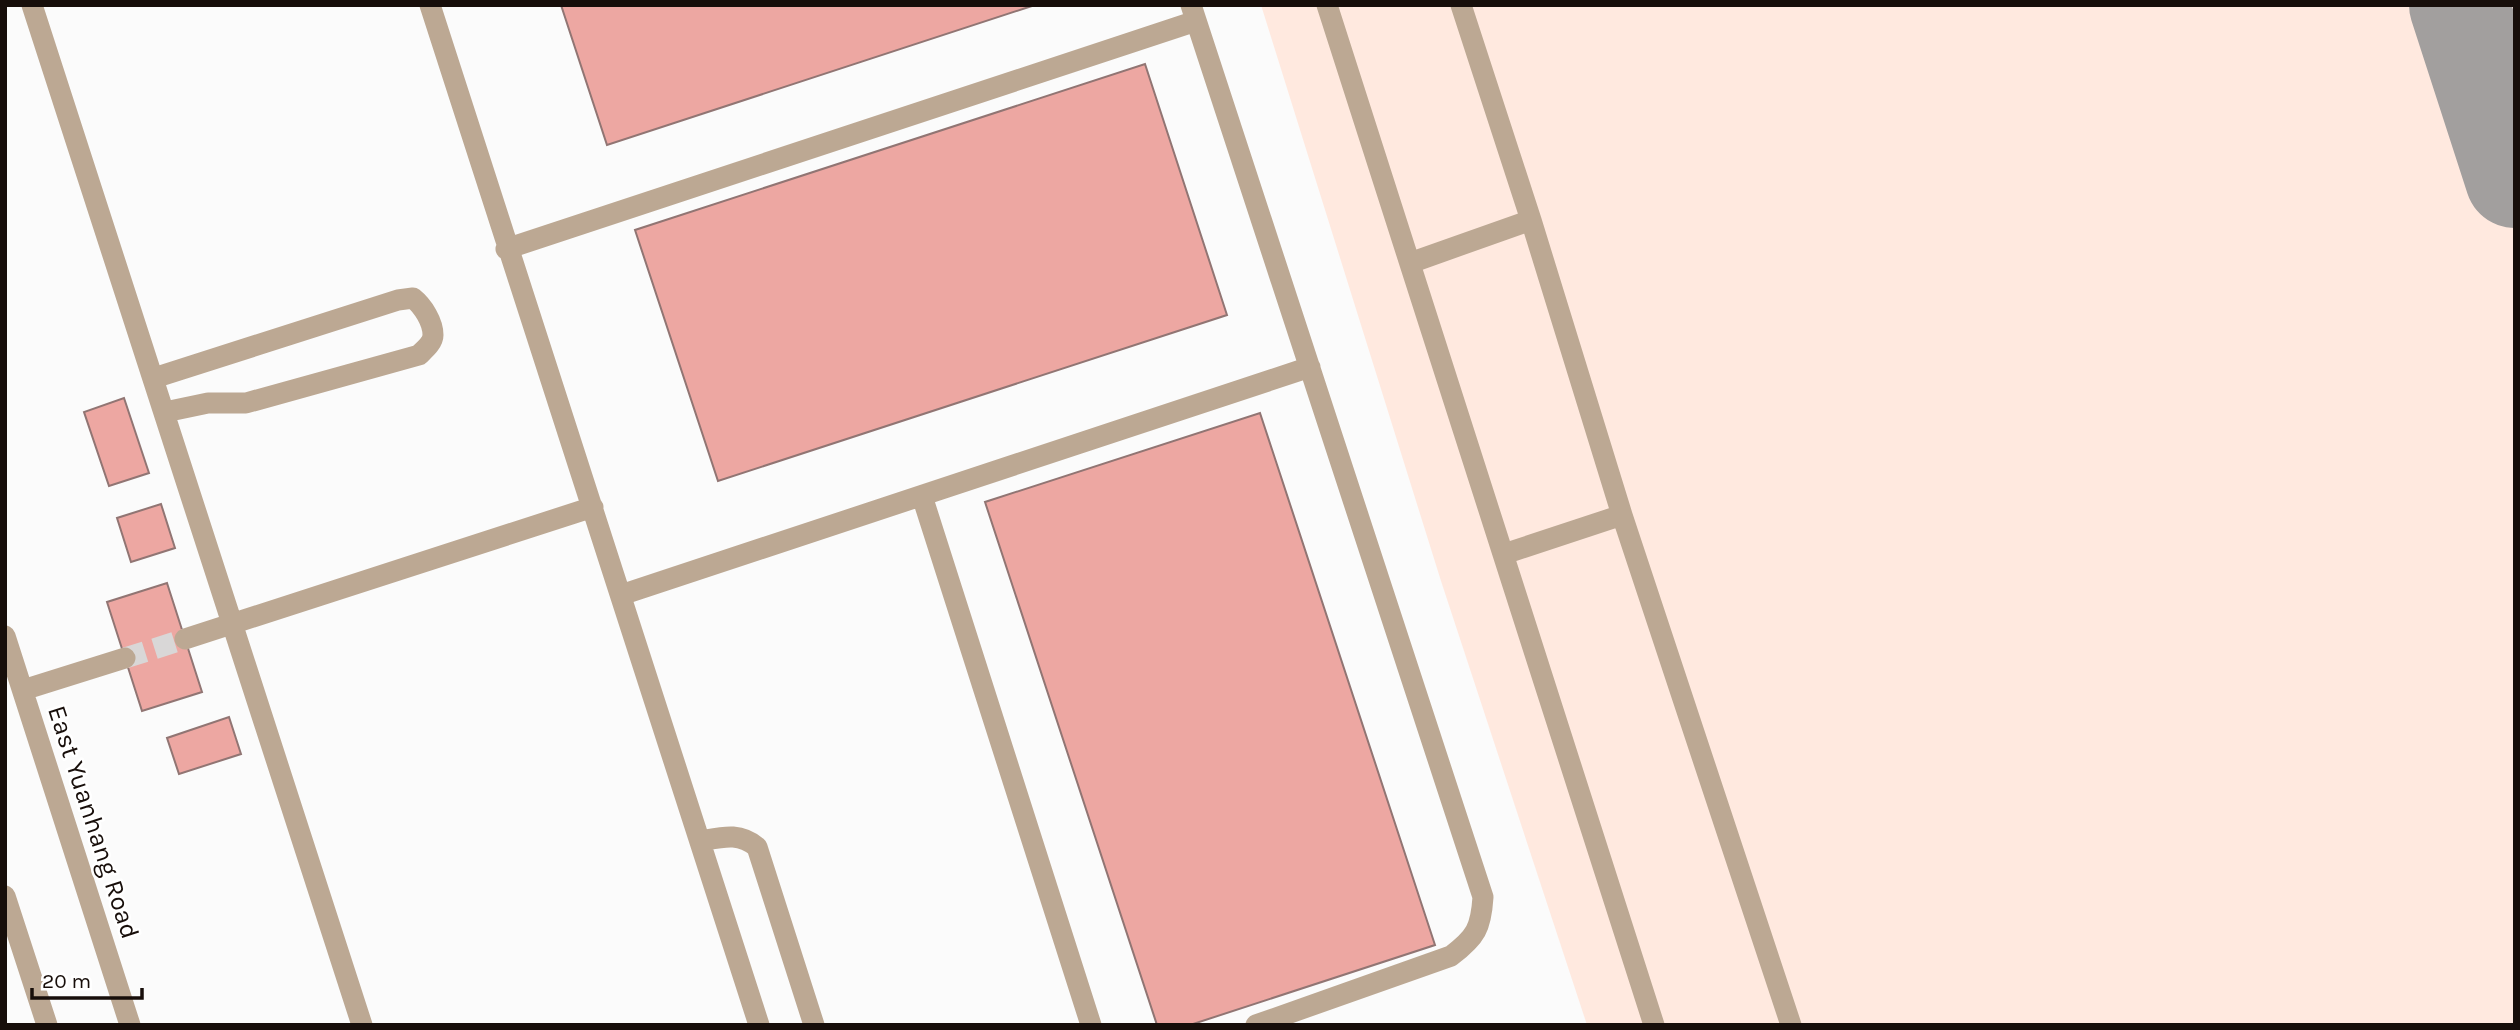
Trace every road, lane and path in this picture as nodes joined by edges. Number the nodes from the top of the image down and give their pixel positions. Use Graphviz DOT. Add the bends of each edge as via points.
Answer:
graph roads {
  1 [pos="32,5"];
  2 [pos="430,5"];
  3 [pos="1327,5"];
  4 [pos="1461,5"];
  5 [pos="1194,13"];
  6 [pos="1531,220"];
  7 [pos="506,248"];
  8 [pos="1410,263"];
  9 [pos="1310,367"];
  10 [pos="154,378"];
  11 [pos="165,412"];
  12 [pos="922,496"];
  13 [pos="593,507"];
  14 [pos="1622,515"];
  15 [pos="1504,554"];
  16 [pos="621,595"];
  17 [pos="234,624"];
  18 [pos="5,636"];
  19 [pos="185,639"];
  20 [pos="125,658"];
  21 [pos="23,690"];
  22 [pos="700,841"];
  23 [pos="5,896"];
  24 [pos="47,1025"];
  25 [pos="130,1025"];
  26 [pos="362,1025"];
  27 [pos="760,1025"];
  28 [pos="814,1025"];
  29 [pos="1091,1025"];
  30 [pos="1256,1025"];
  31 [pos="1654,1025"];
  32 [pos="1791,1025"];
  1 -- 10 [label="street"];
  2 -- 7 [label="street"];
  3 -- 8 [label="street"];
  4 -- 6 [label="street"];
  5 -- 7 [label="street"];
  5 -- 9 [label="street"];
  6 -- 8 [label="street"];
  6 -- 14 [label="street"];
  7 -- 13 [label="street"];
  8 -- 15 [label="street"];
  9 -- 12 [label="street"];
  9 -- 30 [label="street" via="1475,869 1483,897 1481,922 1467,944 1451,956"];
  10 -- 11 [label="street"];
  10 -- 11 [label="street" via="398,300 413,298 422,305 433,335 419,355 246,402 208,402"];
  11 -- 17 [label="street"];
  12 -- 16 [label="street"];
  12 -- 29 [label="street"];
  13 -- 16 [label="street"];
  13 -- 17 [label="street"];
  14 -- 15 [label="street"];
  14 -- 32 [label="street"];
  15 -- 31 [label="street"];
  16 -- 22 [label="street"];
  17 -- 19 [label="street"];
  17 -- 26 [label="street"];
  18 -- 21 [label="street, East Yuanhang Road"];
  20 -- 21 [label="street"];
  21 -- 25 [label="street, East Yuanhang Road"];
  22 -- 27 [label="street"];
  22 -- 28 [label="street" via="733,836 746,838 757,847"];
  23 -- 24 [label="street"];
}
